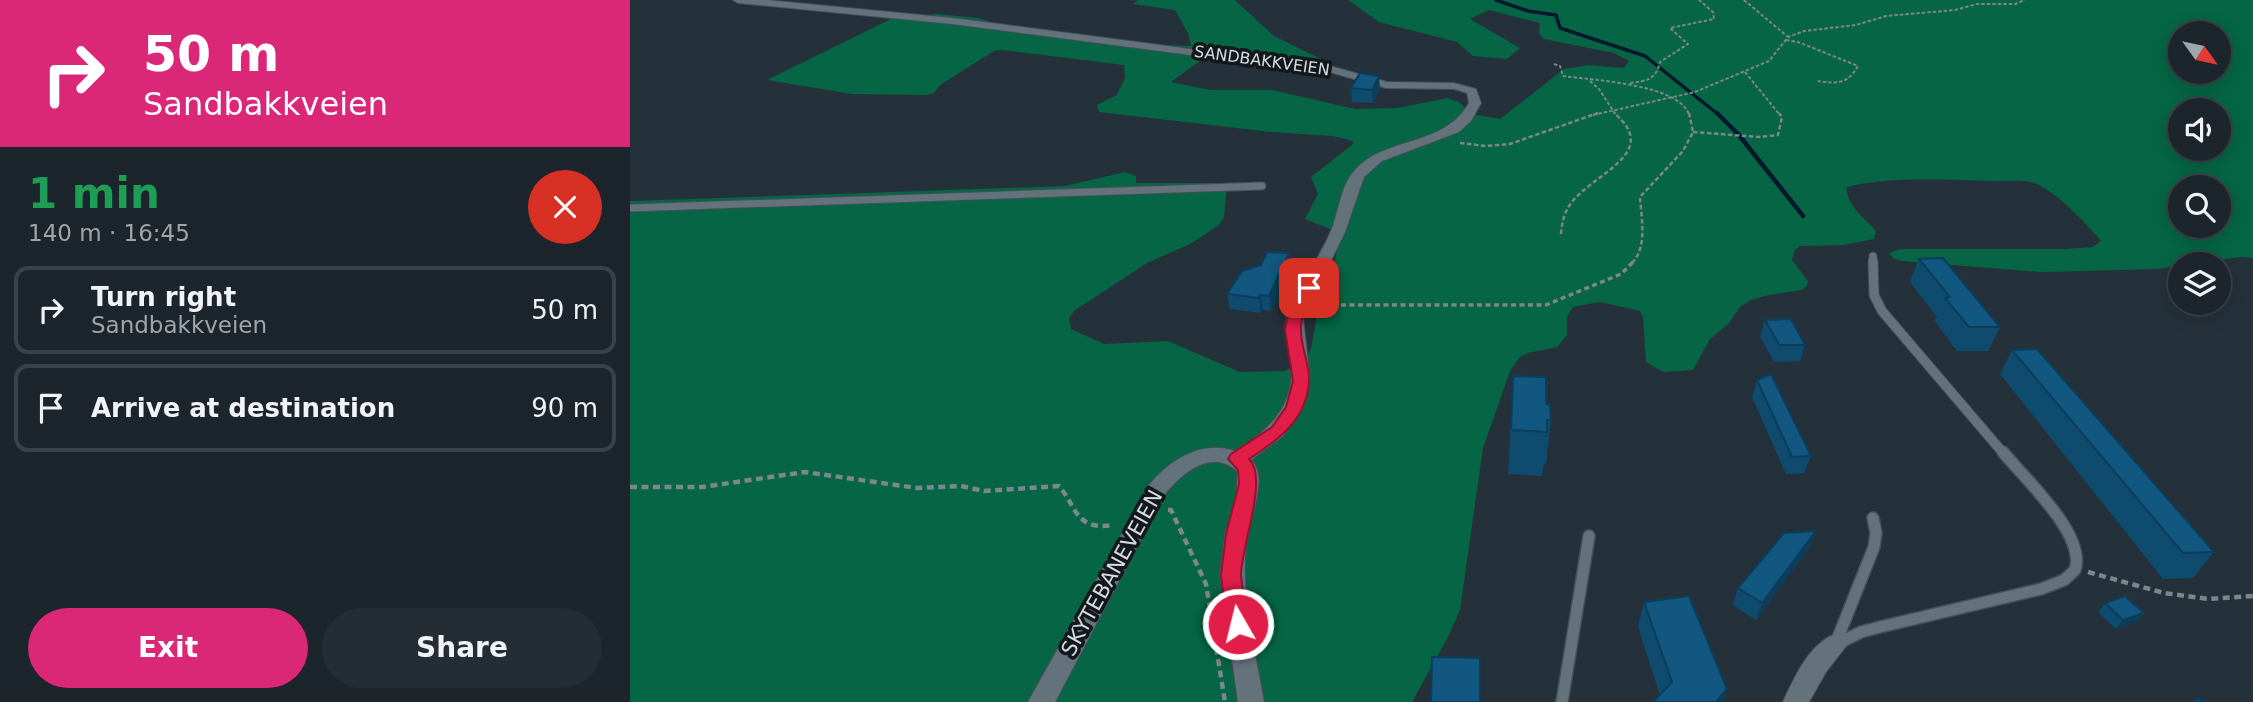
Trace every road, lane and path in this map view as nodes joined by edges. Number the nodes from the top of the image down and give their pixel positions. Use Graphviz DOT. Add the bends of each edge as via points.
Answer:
graph roads {
  1 [pos="738,0"];
  2 [pos="1699,0"];
  3 [pos="1744,0"];
  4 [pos="2025,0"];
  5 [pos="1787,38"];
  6 [pos="1554,64"];
  7 [pos="1745,72"];
  8 [pos="1588,80"];
  9 [pos="1818,81"];
  10 [pos="1625,83"];
  11 [pos="1669,97"];
  12 [pos="1609,109"];
  13 [pos="1693,132"];
  14 [pos="1438,138"];
  15 [pos="1262,186"];
  16 [pos="630,208"];
  17 [pos="1561,234"];
  18 [pos="1873,256"];
  19 [pos="1324,305"];
  20 [pos="1237,459"];
  21 [pos="630,487"];
  22 [pos="1873,518"];
  23 [pos="1139,519"];
  24 [pos="1589,536"];
  25 [pos="2076,569"];
  26 [pos="2253,596"];
  27 [pos="1835,645"];
  28 [pos="1041,702"];
  29 [pos="1225,702"];
  30 [pos="1251,702"];
  31 [pos="1562,702"];
  32 [pos="1796,702"];
  1 -- 14 [label="street, SANDBAKKVEIEN" via="1283,60 1386,85 1454,86 1472,91 1475,103 1467,119"];
  2 -- 10 [label="path" via="1713,12 1714,19 1670,28 1688,44 1660,62 1650,80"];
  3 -- 5 [label="path"];
  4 -- 5 [label="path" via="1886,16"];
  5 -- 7 [label="path" via="1769,61"];
  5 -- 9 [label="path" via="1858,66 1852,79 1844,83"];
  6 -- 8 [label="path" via="1563,76"];
  7 -- 11 [label="path"];
  7 -- 13 [label="path" via="1782,117 1778,135"];
  8 -- 10 [label="path"];
  8 -- 12 [label="path" via="1602,89"];
  10 -- 11 [label="path"];
  11 -- 12 [label="path"];
  11 -- 13 [label="path" via="1688,110"];
  12 -- 14 [label="path" via="1510,144 1467,145"];
  12 -- 17 [label="path" via="1629,127 1632,142 1621,162 1577,195 1562,220"];
  13 -- 19 [label="path" via="1683,150 1640,197 1639,256 1621,275 1546,305"];
  14 -- 20 [label="street, SANDBAKKVEIEN" via="1382,156 1359,173 1336,236 1295,318 1301,381 1295,408 1278,432"];
  15 -- 16 [label="lane"];
  18 -- 25 [label="lane" via="1874,295 1882,311 2061,521 2077,552"];
  20 -- 23 [label="street, SKYTEBANEVEIEN" via="1217,454 1183,464 1164,479"];
  20 -- 30 [label="street" via="1247,468 1248,484 1231,575"];
  21 -- 23 [label="path" via="702,487 805,472 918,488 961,486 984,491 1059,486 1083,521 1108,526"];
  22 -- 27 [label="lane" via="1874,547"];
  23 -- 28 [label="street, SKYTEBANEVEIEN"];
  23 -- 29 [label="path" via="1160,509 1171,510 1206,584"];
  24 -- 31 [label="lane"];
  25 -- 26 [label="path" via="2164,593 2208,599"];
  25 -- 27 [label="lane" via="2066,581 1862,632"];
  27 -- 32 [label="street" via="1806,680"];
}
